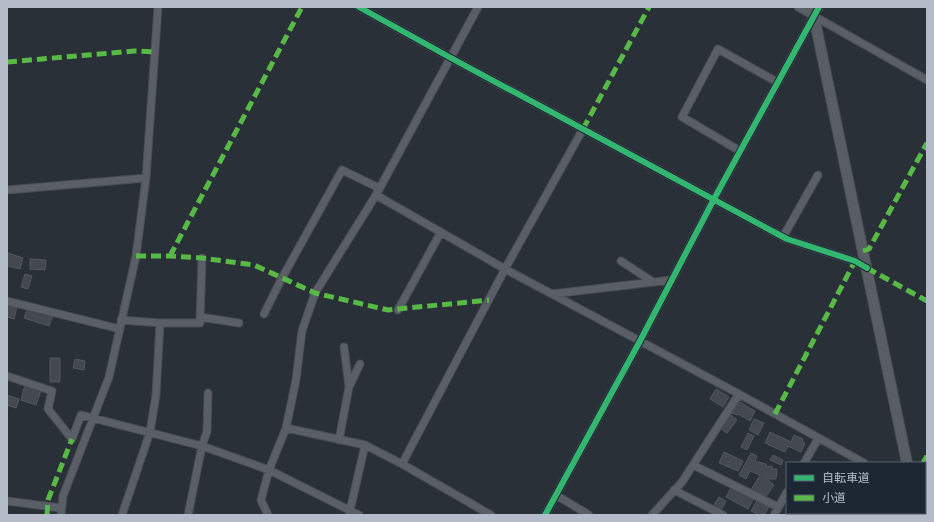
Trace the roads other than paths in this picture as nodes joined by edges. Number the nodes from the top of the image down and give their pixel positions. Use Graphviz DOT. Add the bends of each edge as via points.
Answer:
graph roads {
  1 [pos="158,7"];
  2 [pos="359,7"];
  3 [pos="478,7"];
  4 [pos="798,7"];
  5 [pos="815,10"];
  6 [pos="450,58"];
  7 [pos="927,80"];
  8 [pos="778,82"];
  9 [pos="583,129"];
  10 [pos="740,151"];
  11 [pos="818,175"];
  12 [pos="146,178"];
  13 [pos="379,188"];
  14 [pos="7,190"];
  15 [pos="376,195"];
  16 [pos="714,199"];
  17 [pos="441,232"];
  18 [pos="783,237"];
  19 [pos="202,258"];
  20 [pos="621,261"];
  21 [pos="867,268"];
  22 [pos="505,269"];
  23 [pos="671,280"];
  24 [pos="653,282"];
  25 [pos="552,294"];
  26 [pos="7,301"];
  27 [pos="398,310"];
  28 [pos="264,314"];
  29 [pos="200,317"];
  30 [pos="121,320"];
  31 [pos="160,323"];
  32 [pos="239,323"];
  33 [pos="120,329"];
  34 [pos="640,341"];
  35 [pos="344,347"];
  36 [pos="360,364"];
  37 [pos="7,376"];
  38 [pos="349,387"];
  39 [pos="208,393"];
  40 [pos="739,394"];
  41 [pos="94,418"];
  42 [pos="286,428"];
  43 [pos="150,432"];
  44 [pos="818,439"];
  45 [pos="339,440"];
  46 [pos="365,445"];
  47 [pos="202,446"];
  48 [pos="805,462"];
  49 [pos="862,462"];
  50 [pos="907,462"];
  51 [pos="402,464"];
  52 [pos="693,465"];
  53 [pos="269,470"];
  54 [pos="674,490"];
  55 [pos="786,494"];
  56 [pos="556,495"];
  57 [pos="7,501"];
  58 [pos="778,507"];
  59 [pos="61,512"];
  60 [pos="350,513"];
  61 [pos="122,515"];
  62 [pos="188,515"];
  63 [pos="268,515"];
  64 [pos="359,515"];
  65 [pos="491,515"];
  66 [pos="545,515"];
  67 [pos="588,515"];
  68 [pos="652,515"];
  69 [pos="723,515"];
  70 [pos="774,515"];
  1 -- 12 [label="street"];
  2 -- 6 [label="street"];
  3 -- 6 [label="street"];
  4 -- 5 [label="street"];
  5 -- 7 [label="street"];
  5 -- 8 [label="street"];
  5 -- 21 [label="street"];
  6 -- 9 [label="street"];
  6 -- 13 [label="street"];
  8 -- 10 [label="street"];
  8 -- 10 [label="street" via="718,49 682,117"];
  9 -- 16 [label="street"];
  9 -- 22 [label="street"];
  10 -- 16 [label="street"];
  11 -- 18 [label="street"];
  12 -- 14 [label="street"];
  12 -- 30 [label="street" via="136,256"];
  13 -- 15 [label="street"];
  13 -- 28 [label="street" via="342,170"];
  15 -- 17 [label="street"];
  15 -- 42 [label="street" via="315,293 302,331 296,380"];
  16 -- 18 [label="street"];
  16 -- 23 [label="street"];
  17 -- 22 [label="street"];
  17 -- 27 [label="street"];
  18 -- 21 [label="street" via="855,261"];
  19 -- 29 [label="street"];
  20 -- 24 [label="street"];
  21 -- 50 [label="street"];
  22 -- 25 [label="street"];
  22 -- 51 [label="street"];
  23 -- 24 [label="street"];
  23 -- 34 [label="street"];
  24 -- 25 [label="street"];
  25 -- 34 [label="street"];
  26 -- 33 [label="street"];
  29 -- 31 [label="street" via="200,323"];
  29 -- 32 [label="street"];
  30 -- 31 [label="street"];
  30 -- 33 [label="street"];
  31 -- 43 [label="street" via="156,395"];
  33 -- 41 [label="street" via="109,377"];
  34 -- 40 [label="street"];
  34 -- 56 [label="street"];
  35 -- 38 [label="street"];
  36 -- 38 [label="street"];
  37 -- 41 [label="street" via="52,391 48,409 72,440 81,415"];
  38 -- 45 [label="street"];
  39 -- 47 [label="street" via="207,431"];
  40 -- 44 [label="street"];
  40 -- 52 [label="street"];
  41 -- 43 [label="street"];
  41 -- 59 [label="street" via="63,496"];
  42 -- 45 [label="street"];
  42 -- 53 [label="street"];
  43 -- 47 [label="street"];
  43 -- 61 [label="street"];
  44 -- 48 [label="street"];
  44 -- 49 [label="street"];
  45 -- 46 [label="street"];
  46 -- 51 [label="street"];
  46 -- 60 [label="street"];
  47 -- 53 [label="street"];
  47 -- 62 [label="street"];
  51 -- 65 [label="street"];
  52 -- 54 [label="street"];
  52 -- 58 [label="street"];
  53 -- 60 [label="street"];
  53 -- 63 [label="street" via="261,500"];
  54 -- 68 [label="street"];
  54 -- 69 [label="street"];
  55 -- 58 [label="street"];
  56 -- 66 [label="street"];
  56 -- 67 [label="street"];
  57 -- 59 [label="street"];
  58 -- 70 [label="street"];
  60 -- 64 [label="street"];
}
